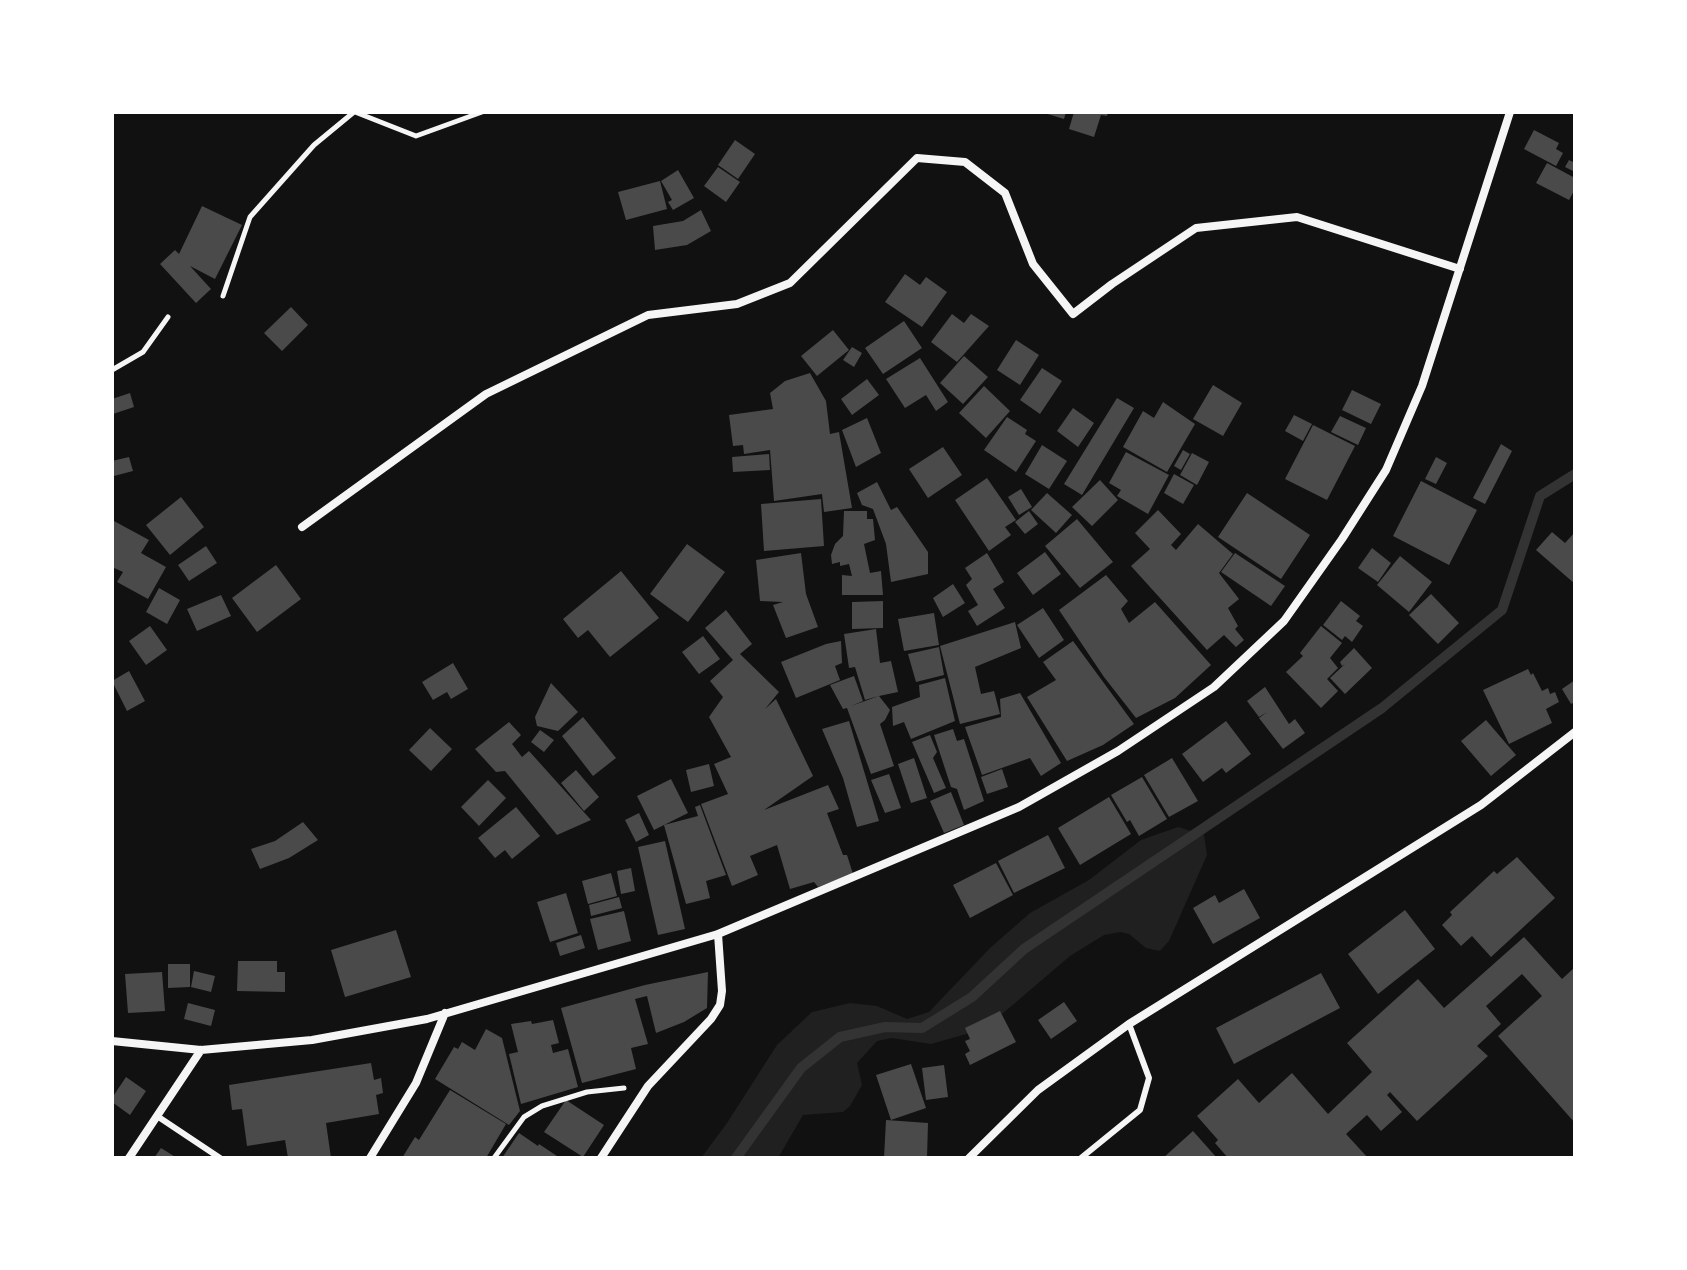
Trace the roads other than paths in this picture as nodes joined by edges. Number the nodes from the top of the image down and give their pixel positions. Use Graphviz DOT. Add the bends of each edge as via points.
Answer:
graph roads {
  1 [pos="1510,112"];
  2 [pos="1460,269"];
  3 [pos="302,527"];
  4 [pos="1575,732"];
  5 [pos="718,934"];
  6 [pos="445,1013"];
  7 [pos="1129,1024"];
  8 [pos="112,1041"];
  9 [pos="201,1050"];
  10 [pos="157,1116"];
  11 [pos="129,1158"];
  12 [pos="220,1158"];
  13 [pos="370,1158"];
  14 [pos="601,1158"];
  15 [pos="969,1158"];
  16 [pos="1081,1158"];
  1 -- 2 [label="street"];
  2 -- 3 [label="street" via="1297,217 1196,228 1073,314 1033,264 1005,193 965,162 917,158 790,283 737,304 648,315 486,394"];
  2 -- 5 [label="street" via="1422,386 1386,470 1284,621 1214,687 1118,751 1019,807"];
  4 -- 7 [label="street" via="1481,805"];
  5 -- 6 [label="street"];
  5 -- 14 [label="street" via="720,1005 648,1086"];
  6 -- 9 [label="street" via="312,1040"];
  6 -- 13 [label="street" via="416,1083"];
  7 -- 15 [label="street" via="1038,1090"];
  7 -- 16 [label="lane" via="1149,1078 1140,1110"];
  8 -- 9 [label="street"];
  9 -- 10 [label="street"];
  10 -- 11 [label="street"];
  10 -- 12 [label="lane"];
}
